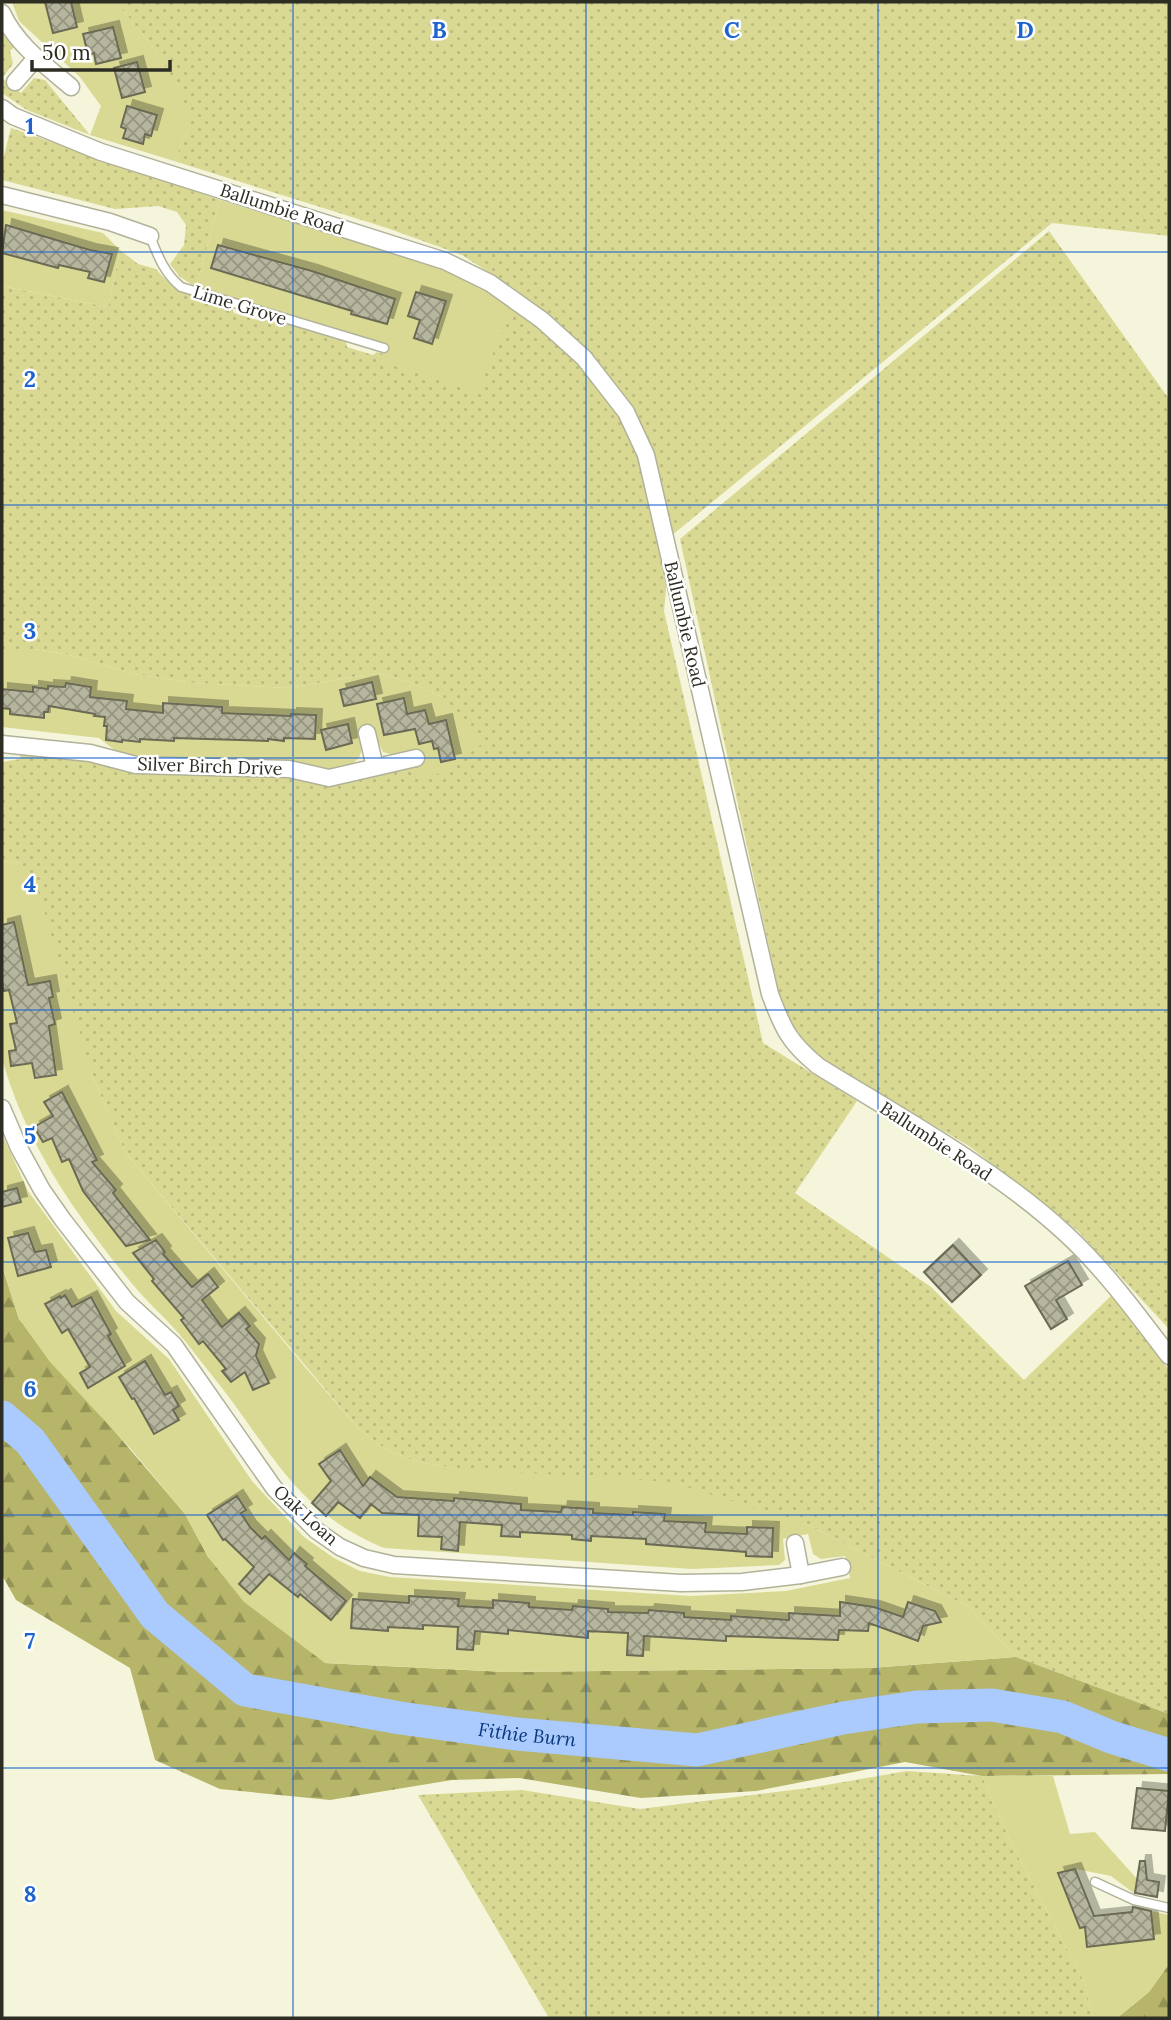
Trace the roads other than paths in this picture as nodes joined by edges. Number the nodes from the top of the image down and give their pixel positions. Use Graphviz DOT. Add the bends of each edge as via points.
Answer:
graph roads {
  1 [pos="2,13"];
  2 [pos="36,58"];
  3 [pos="15,82"];
  4 [pos="71,87"];
  5 [pos="2,108"];
  6 [pos="2,195"];
  7 [pos="150,236"];
  8 [pos="384,348"];
  9 [pos="367,733"];
  10 [pos="2,744"];
  11 [pos="416,758"];
  12 [pos="375,767"];
  13 [pos="2,1108"];
  14 [pos="1169,1356"];
  15 [pos="795,1543"];
  16 [pos="842,1567"];
  17 [pos="801,1575"];
  18 [pos="1095,1881"];
  19 [pos="1169,1908"];
  1 -- 2 [label="street"];
  2 -- 3 [label="street"];
  2 -- 4 [label="street"];
  5 -- 14 [label="street, Ballumbie Road" via="101,152 445,261 490,283 542,320 584,358 626,412 646,455 770,995 783,1028 797,1049 818,1066 960,1154 1066,1233 1119,1289"];
  6 -- 7 [label="street, Lime Grove"];
  7 -- 8 [label="lane, Lime Grove" via="170,278 181,286"];
  9 -- 12 [label="street"];
  10 -- 12 [label="street, Silver Birch Drive" via="90,753 136,765 289,769 329,778"];
  11 -- 12 [label="street, Silver Birch Drive"];
  13 -- 17 [label="street, Oak Loan" via="42,1190 127,1302 174,1345 274,1488 317,1531 341,1547 394,1565 681,1583"];
  15 -- 17 [label="street"];
  16 -- 17 [label="street, Oak Loan"];
  18 -- 19 [label="lane" via="1134,1900"];
}
